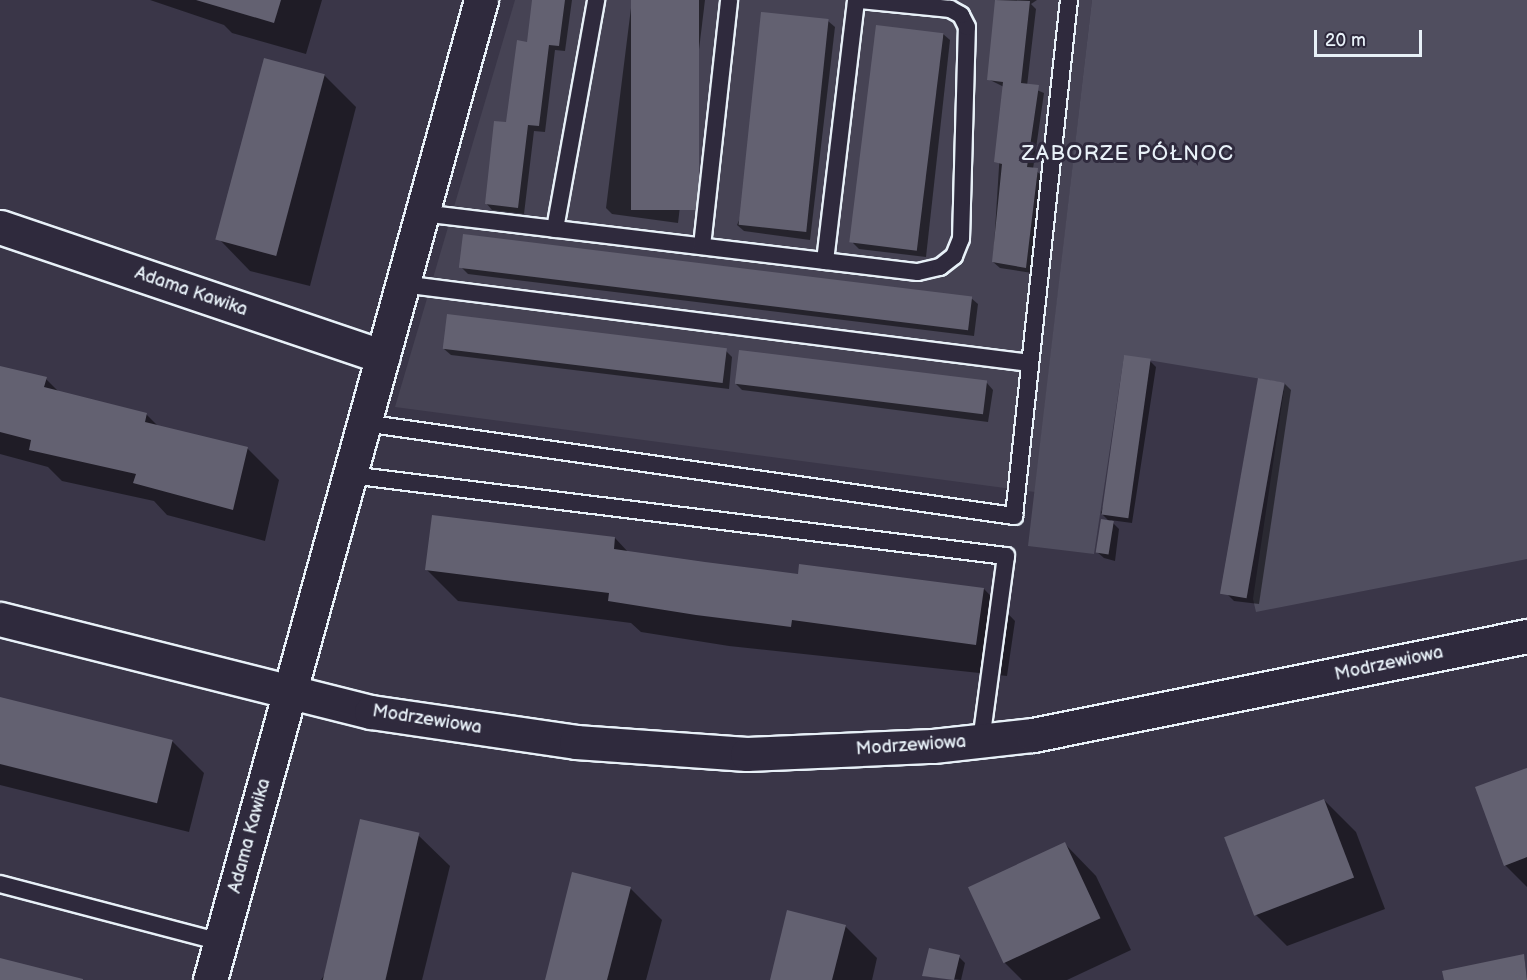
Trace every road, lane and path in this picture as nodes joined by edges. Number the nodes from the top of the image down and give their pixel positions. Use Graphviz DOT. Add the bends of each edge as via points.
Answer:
graph roads {
  1 [pos="481,0"];
  2 [pos="596,0"];
  3 [pos="729,0"];
  4 [pos="858,0"];
  5 [pos="1069,0"];
  6 [pos="422,213"];
  7 [pos="0,227"];
  8 [pos="555,229"];
  9 [pos="702,246"];
  10 [pos="825,261"];
  11 [pos="402,284"];
  12 [pos="382,357"];
  13 [pos="1030,363"];
  14 [pos="364,423"];
  15 [pos="350,475"];
  16 [pos="0,619"];
  17 [pos="1527,636"];
  18 [pos="290,692"];
  19 [pos="981,741"];
  20 [pos="0,884"];
  21 [pos="221,942"];
  22 [pos="210,980"];
  1 -- 6 [label="street, Adama Kawika"];
  2 -- 8 [label="lane"];
  3 -- 9 [label="lane"];
  4 -- 10 [label="lane"];
  4 -- 10 [label="lane" via="950,9 961,15 967,27 961,239 954,256 940,267 918,272"];
  5 -- 13 [label="lane"];
  6 -- 8 [label="lane"];
  6 -- 11 [label="street, Adama Kawika"];
  7 -- 12 [label="street, Adama Kawika"];
  8 -- 9 [label="lane"];
  9 -- 10 [label="lane"];
  11 -- 12 [label="street, Adama Kawika"];
  11 -- 13 [label="lane"];
  12 -- 14 [label="street, Adama Kawika"];
  13 -- 14 [label="lane" via="1014,516"];
  14 -- 15 [label="street, Adama Kawika"];
  15 -- 18 [label="street, Adama Kawika"];
  15 -- 19 [label="lane" via="1006,556"];
  16 -- 18 [label="street"];
  17 -- 19 [label="street, Modrzewiowa" via="1137,716"];
  18 -- 19 [label="street, Modrzewiowa" via="371,712 664,751 846,751"];
  18 -- 21 [label="street, Adama Kawika"];
  20 -- 21 [label="lane"];
  21 -- 22 [label="street, Adama Kawika"];
}
